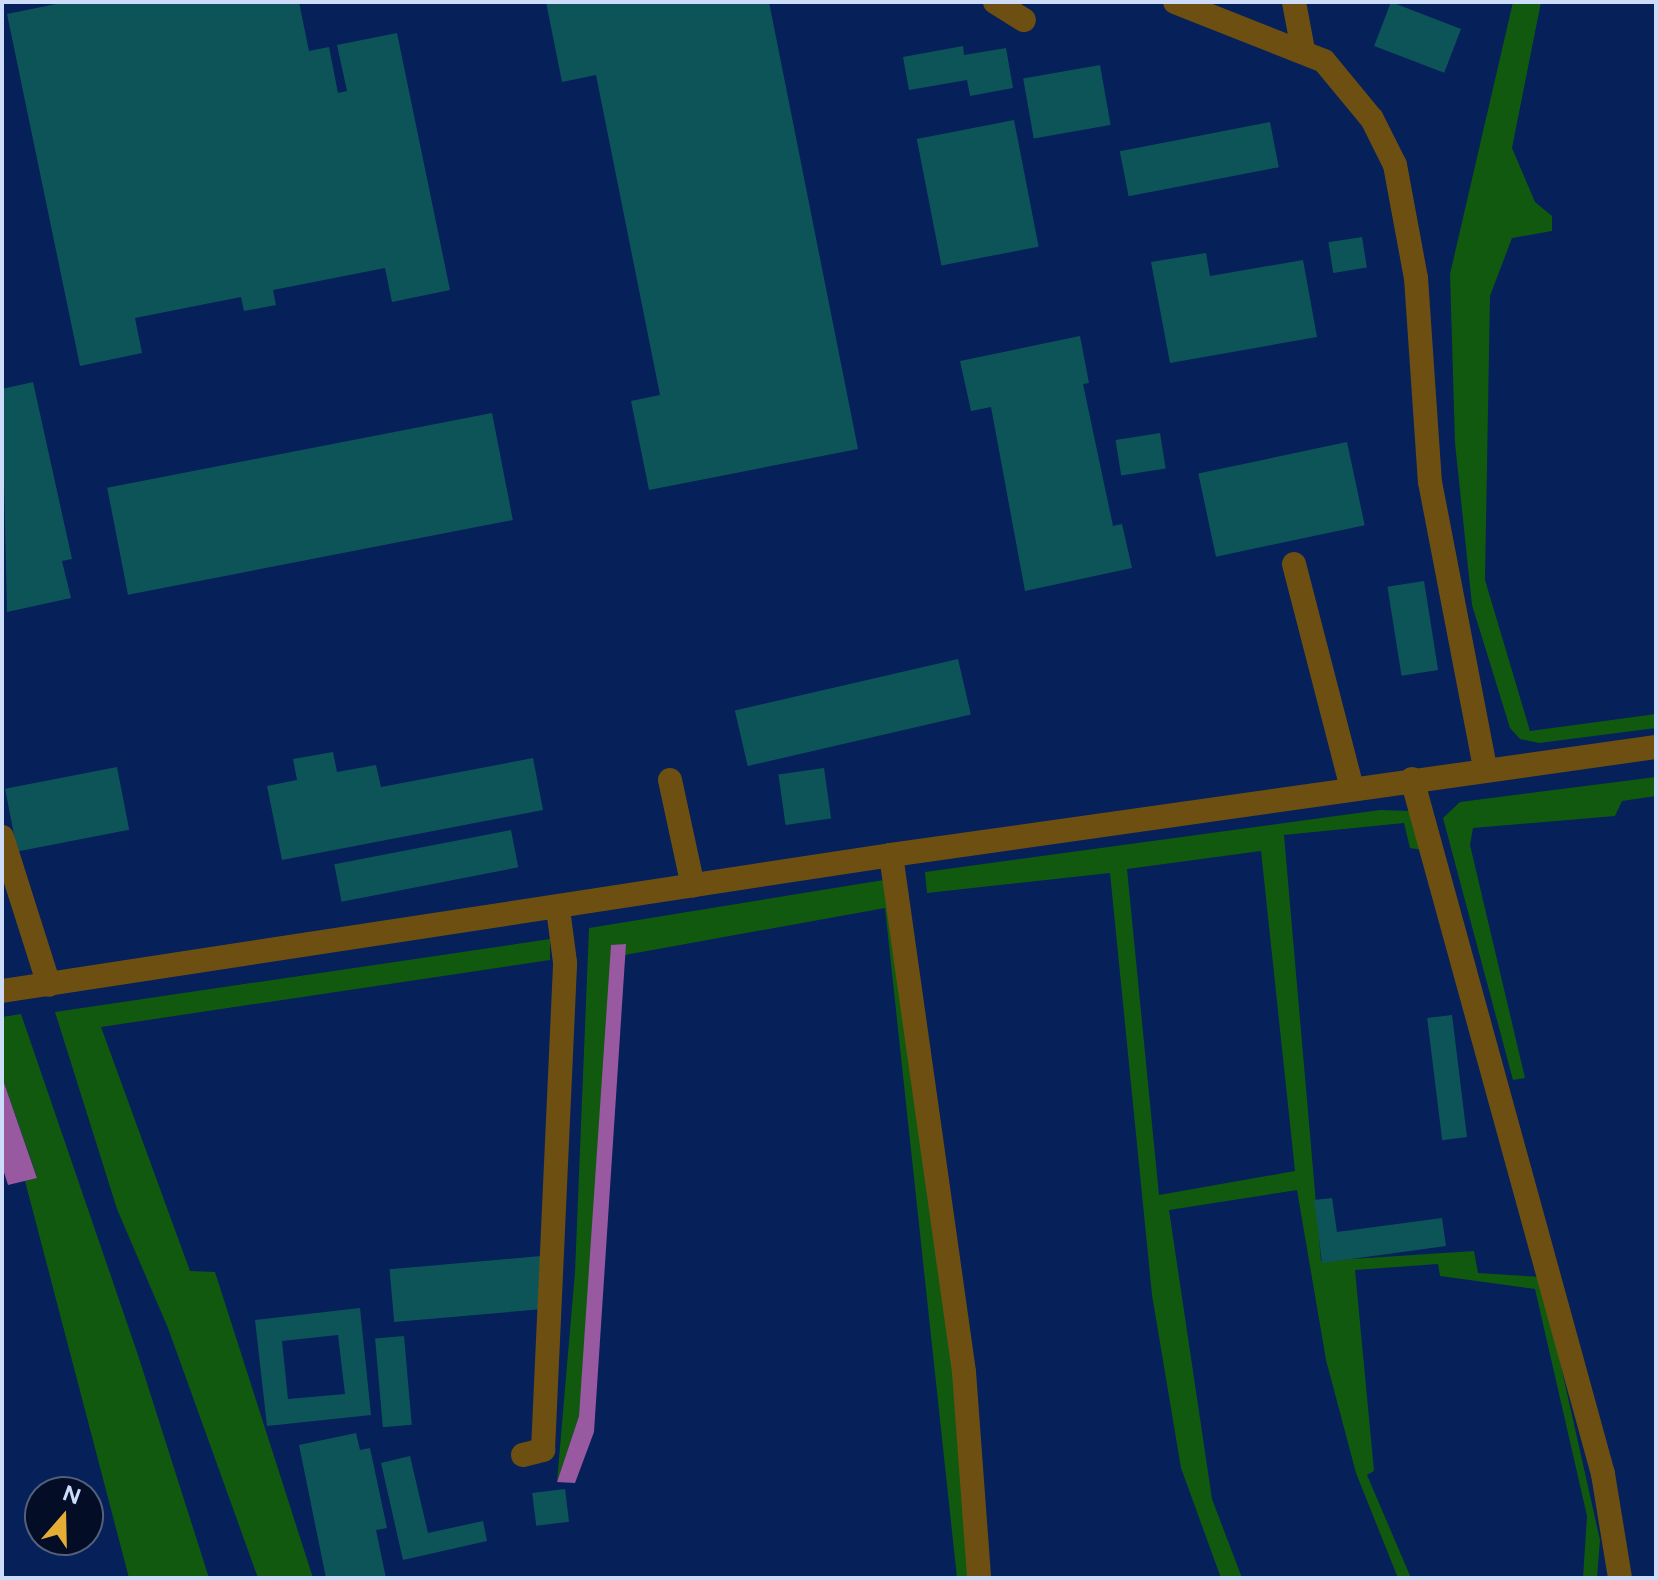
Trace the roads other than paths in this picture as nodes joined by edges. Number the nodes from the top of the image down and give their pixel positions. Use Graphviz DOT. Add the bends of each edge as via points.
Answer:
graph roads {
  1 [pos="995,2"];
  2 [pos="1175,2"];
  3 [pos="1294,2"];
  4 [pos="1024,20"];
  5 [pos="1303,50"];
  6 [pos="1294,564"];
  7 [pos="1656,747"];
  8 [pos="1485,768"];
  9 [pos="1412,779"];
  10 [pos="670,780"];
  11 [pos="1352,788"];
  12 [pos="2,837"];
  13 [pos="891,855"];
  14 [pos="693,886"];
  15 [pos="558,909"];
  16 [pos="49,985"];
  17 [pos="2,991"];
  18 [pos="523,1455"];
  19 [pos="979,1578"];
  20 [pos="1620,1578"];
  1 -- 4 [label="street"];
  2 -- 5 [label="street" via="1225,27"];
  3 -- 5 [label="street"];
  5 -- 8 [label="street" via="1324,61 1354,93 1395,165 1416,278 1430,482"];
  6 -- 11 [label="street"];
  7 -- 8 [label="street"];
  8 -- 9 [label="street"];
  9 -- 11 [label="street"];
  9 -- 20 [label="street" via="1603,1474"];
  10 -- 14 [label="street"];
  11 -- 13 [label="street"];
  12 -- 16 [label="street"];
  13 -- 14 [label="street"];
  13 -- 19 [label="street" via="964,1372"];
  14 -- 15 [label="street"];
  15 -- 16 [label="street"];
  15 -- 18 [label="street" via="565,962 543,1450"];
  16 -- 17 [label="street"];
}
